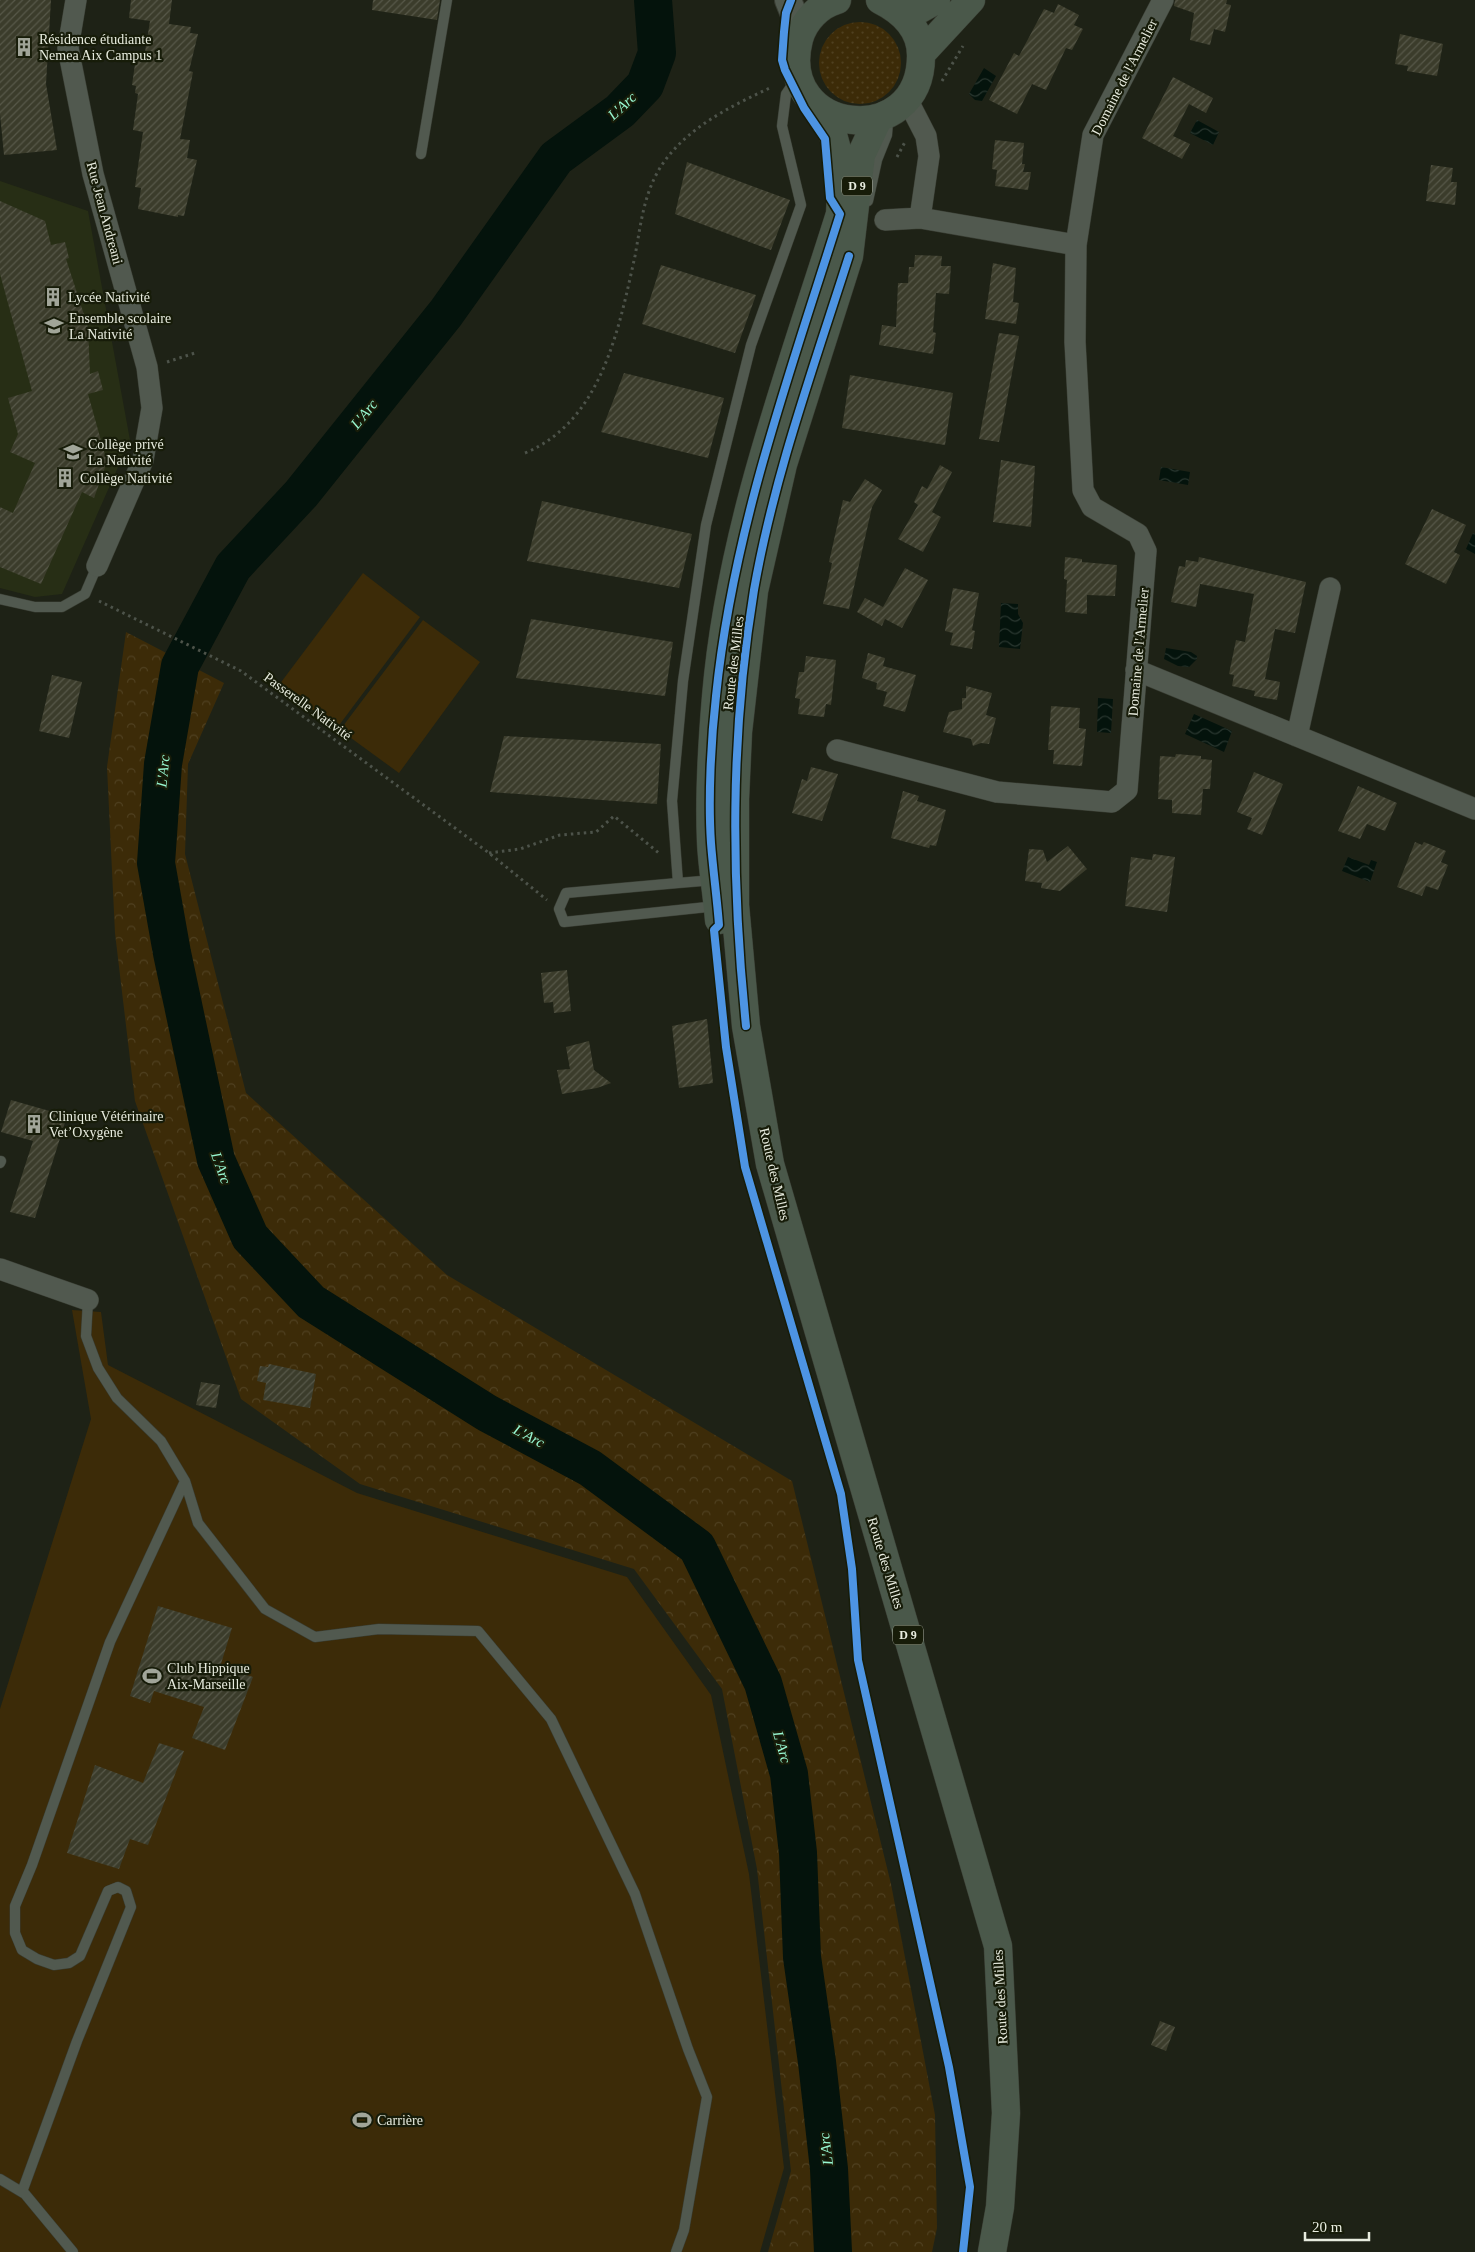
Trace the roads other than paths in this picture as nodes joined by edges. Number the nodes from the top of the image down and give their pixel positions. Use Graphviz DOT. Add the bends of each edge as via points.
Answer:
graph roads {
  1 [pos="76,0"];
  2 [pos="447,0"];
  3 [pos="788,0"];
  4 [pos="936,0"];
  5 [pos="971,0"];
  6 [pos="1164,0"];
  7 [pos="826,1"];
  8 [pos="888,4"];
  9 [pos="801,32"];
  10 [pos="921,54"];
  11 [pos="787,80"];
  12 [pos="897,111"];
  13 [pos="824,112"];
  14 [pos="421,154"];
  15 [pos="920,218"];
  16 [pos="885,220"];
  17 [pos="1076,245"];
  18 [pos="97,566"];
  19 [pos="1330,588"];
  20 [pos="0,598"];
  21 [pos="1136,670"];
  22 [pos="1297,736"];
  23 [pos="837,750"];
  24 [pos="1475,809"];
  25 [pos="678,883"];
  26 [pos="726,892"];
  27 [pos="0,1269"];
  28 [pos="88,1300"];
  29 [pos="184,1481"];
  30 [pos="0,2179"];
  31 [pos="22,2192"];
  32 [pos="73,2252"];
  33 [pos="676,2252"];
  34 [pos="992,2252"];
  1 -- 18 [label="street, Rue Jean Andreani" via="68,48 93,174 147,367 152,408 143,460"];
  2 -- 14 [label="lane"];
  3 -- 9 [label="street"];
  4 -- 8 [label="main road" via="920,9"];
  5 -- 10 [label="main road"];
  6 -- 17 [label="street, Domaine de l'Armelier" via="1092,135"];
  7 -- 9 [label="main road"];
  8 -- 10 [label="main road" via="909,21 918,36"];
  9 -- 11 [label="main road"];
  10 -- 12 [label="main road, Route des Milles" via="918,78"];
  11 -- 13 [label="main road"];
  11 -- 25 [label="lane" via="782,126 801,205 751,345 706,525 682,681 673,783"];
  12 -- 13 [label="main road" via="850,121"];
  12 -- 15 [label="street" via="926,136 929,156"];
  12 -- 26 [label="main road, Route des Milles / D 9" via="861,155 849,256 783,464 754,590 738,732"];
  13 -- 26 [label="main road, Route des Milles / D 9" via="838,144 842,179 840,214 761,460 733,580 716,697 711,800"];
  15 -- 16 [label="street"];
  15 -- 17 [label="street"];
  17 -- 21 [label="street, Domaine de l'Armelier" via="1075,342 1083,490 1092,507 1138,534 1146,551"];
  18 -- 20 [label="lane, Rue Jean Andreani" via="85,594 62,607 34,607"];
  19 -- 22 [label="street"];
  21 -- 22 [label="street"];
  21 -- 23 [label="street, Domaine de l'Armelier" via="1127,790 1112,802 997,792"];
  22 -- 24 [label="street"];
  25 -- 26 [label="lane"];
  25 -- 26 [label="lane" via="566,893 559,909 564,922"];
  26 -- 34 [label="main road, Route des Milles / D 9" via="770,1164 998,1946 1006,2113 1000,2207"];
  27 -- 28 [label="street"];
  28 -- 29 [label="lane" via="86,1336 98,1368 117,1398 161,1441"];
  29 -- 31 [label="lane" via="110,1642 15,1906 15,1933 22,1950 37,1960 54,1965 69,1963 80,1956 108,1891 118,1887 126,1891 130,1907"];
  29 -- 33 [label="lane" via="198,1523 265,1610 315,1637 378,1629 478,1631 551,1719 635,1894 707,2097 684,2230"];
  30 -- 31 [label="lane"];
  31 -- 32 [label="lane"];
}
